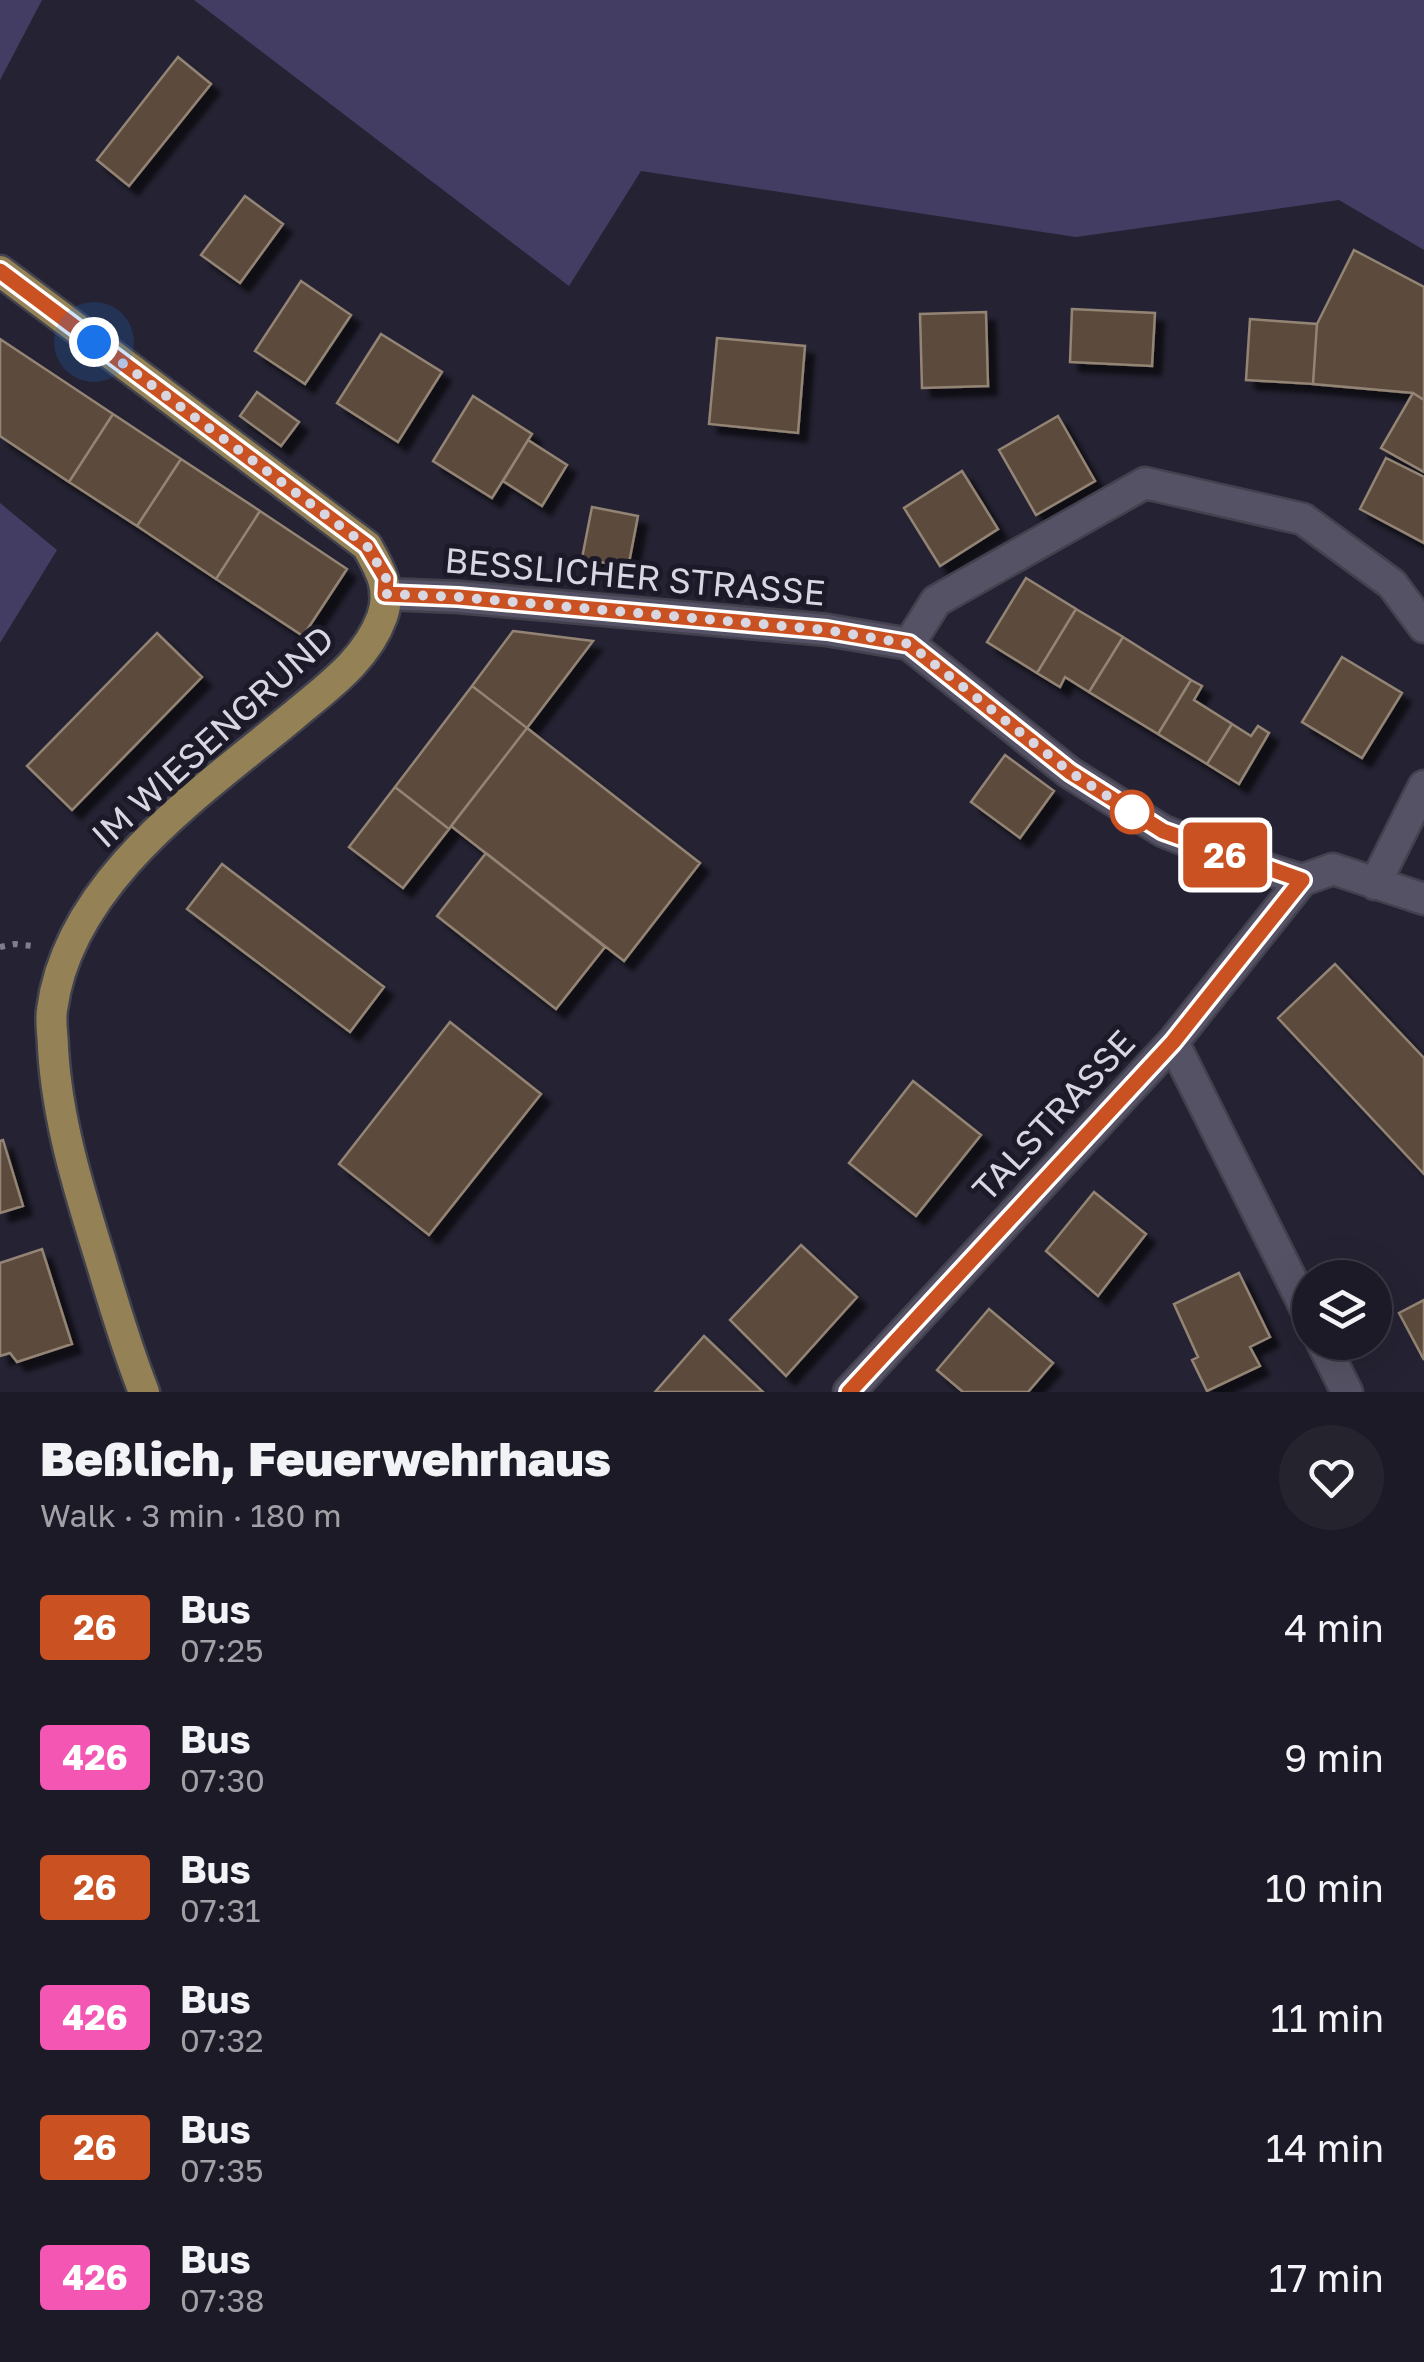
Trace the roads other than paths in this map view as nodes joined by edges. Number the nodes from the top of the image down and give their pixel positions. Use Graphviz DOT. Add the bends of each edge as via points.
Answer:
graph roads {
  1 [pos="0,271"];
  2 [pos="385,594"];
  3 [pos="1424,628"];
  4 [pos="909,644"];
  5 [pos="1424,786"];
  6 [pos="1302,880"];
  7 [pos="1375,884"];
  8 [pos="1424,899"];
  9 [pos="1173,1042"];
  10 [pos="1292,1282"];
  11 [pos="1331,1360"];
  12 [pos="144,1392"];
  13 [pos="849,1392"];
  14 [pos="1347,1392"];
  1 -- 2 [label="main road" via="367,546 386,578"];
  2 -- 4 [label="street, BESSLICHER STRASSE" via="827,630"];
  2 -- 12 [label="main road, IM WIESENGRUND" via="384,614 365,650 159,828 103,889 68,951 51,1010 56,1094 83,1204"];
  3 -- 4 [label="street" via="1392,584 1303,519 1145,483 936,600"];
  4 -- 6 [label="street, BESSLICHER STRASSE" via="1070,772 1163,831"];
  5 -- 7 [label="street"];
  6 -- 7 [label="street, BESSLICHER STRASSE" via="1333,870"];
  6 -- 9 [label="street, TALSTRASSE"];
  7 -- 8 [label="street, BESSLICHER STRASSE"];
  9 -- 10 [label="street"];
  9 -- 13 [label="street, TALSTRASSE"];
  11 -- 14 [label="street"];
}
